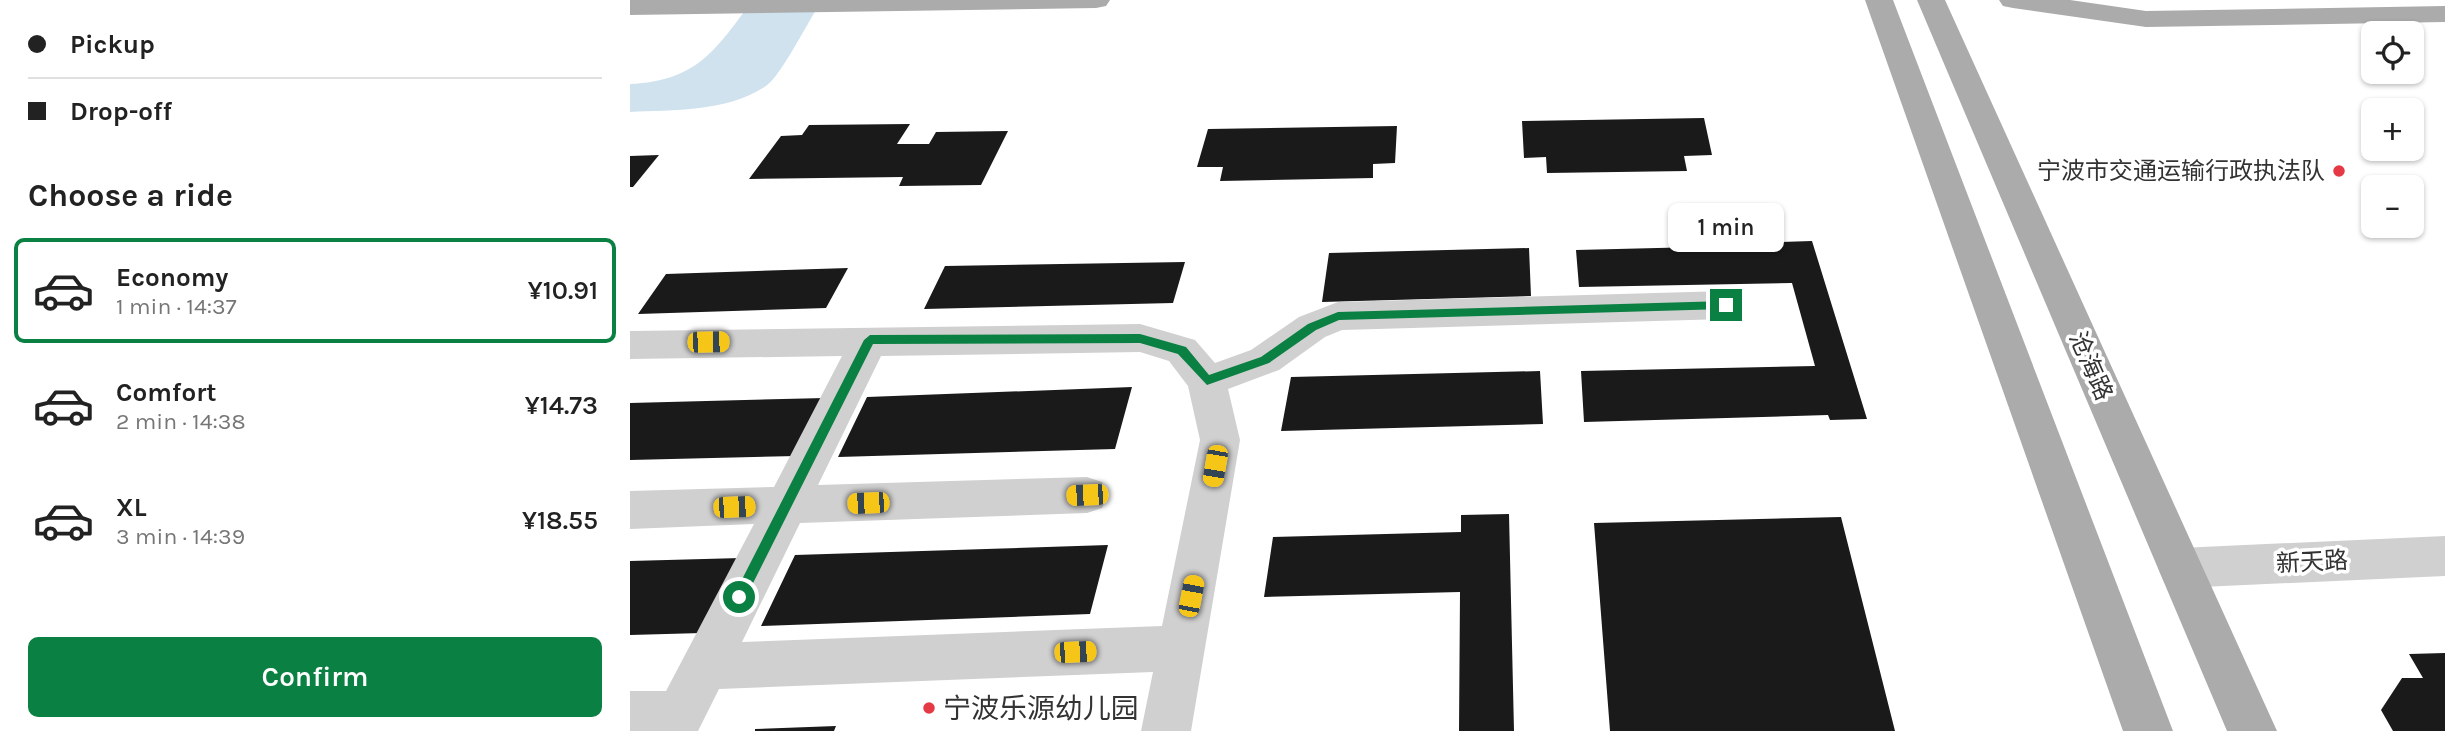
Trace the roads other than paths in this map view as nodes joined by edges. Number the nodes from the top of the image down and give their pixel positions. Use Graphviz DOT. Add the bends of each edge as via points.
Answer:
graph roads {
  1 [pos="1096,0"];
  2 [pos="1879,0"];
  3 [pos="1931,0"];
  4 [pos="2013,0"];
  5 [pos="630,7"];
  6 [pos="2445,14"];
  7 [pos="1726,305"];
  8 [pos="870,340"];
  9 [pos="630,345"];
  10 [pos="1207,381"];
  11 [pos="1087,495"];
  12 [pos="786,505"];
  13 [pos="630,510"];
  14 [pos="2445,556"];
  15 [pos="2180,568"];
  16 [pos="1181,648"];
  17 [pos="705,666"];
  18 [pos="630,716"];
  19 [pos="676,723"];
  20 [pos="1166,731"];
  21 [pos="2148,731"];
  22 [pos="2252,731"];
  1 -- 5 [label="main road"];
  2 -- 21 [label="main road"];
  3 -- 15 [label="main road, 沧海路"];
  4 -- 6 [label="main road" via="2146,19"];
  7 -- 10 [label="street" via="1338,316 1312,327 1265,360"];
  8 -- 9 [label="street"];
  8 -- 10 [label="street" via="1140,338 1182,350"];
  8 -- 12 [label="street"];
  10 -- 16 [label="street" via="1220,440"];
  11 -- 12 [label="street"];
  12 -- 13 [label="street"];
  12 -- 17 [label="street"];
  14 -- 15 [label="street, 新天路"];
  15 -- 22 [label="main road, 沧海路"];
  16 -- 17 [label="street"];
  16 -- 20 [label="street"];
  17 -- 19 [label="street"];
  18 -- 19 [label="street"];
}
